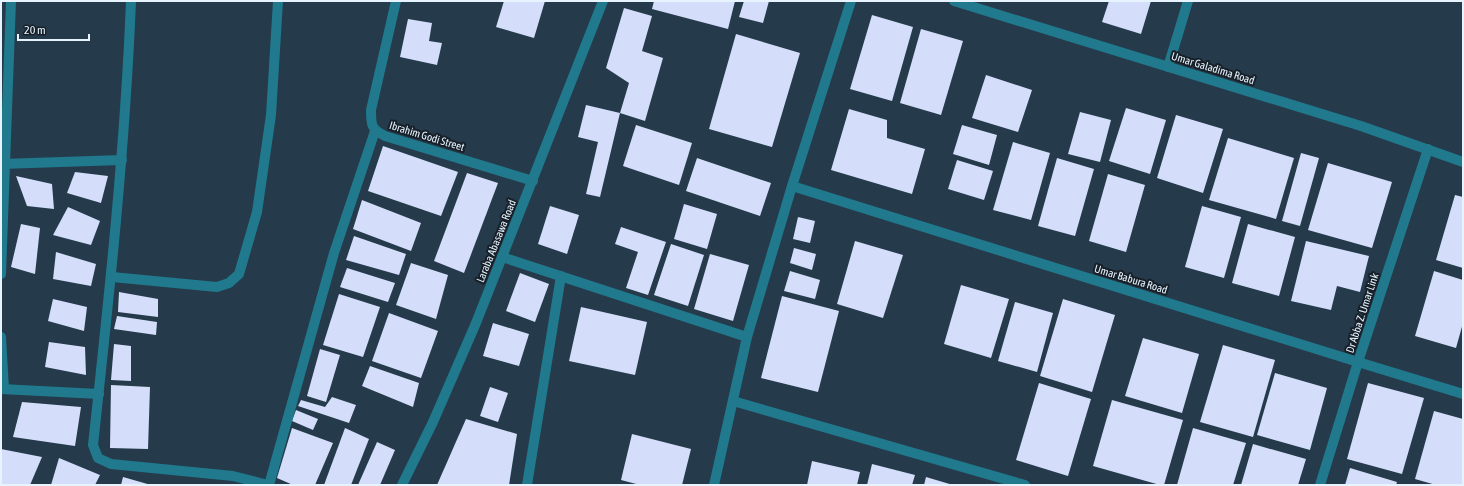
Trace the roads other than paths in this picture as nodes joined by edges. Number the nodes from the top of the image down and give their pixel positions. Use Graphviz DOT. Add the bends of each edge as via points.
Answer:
graph roads {
  1 [pos="11,1"];
  2 [pos="130,1"];
  3 [pos="278,1"];
  4 [pos="396,1"];
  5 [pos="603,1"];
  6 [pos="851,1"];
  7 [pos="1188,1"];
  8 [pos="960,2"];
  9 [pos="1168,67"];
  10 [pos="375,131"];
  11 [pos="1428,149"];
  12 [pos="122,160"];
  13 [pos="1463,162"];
  14 [pos="3,164"];
  15 [pos="532,181"];
  16 [pos="792,186"];
  17 [pos="502,257"];
  18 [pos="1,274"];
  19 [pos="561,276"];
  20 [pos="112,277"];
  21 [pos="1,337"];
  22 [pos="747,337"];
  23 [pos="1358,362"];
  24 [pos="2,389"];
  25 [pos="99,394"];
  26 [pos="1463,394"];
  27 [pos="733,401"];
  28 [pos="269,485"];
  29 [pos="402,485"];
  30 [pos="527,485"];
  31 [pos="714,485"];
  32 [pos="1025,485"];
  33 [pos="1320,485"];
  1 -- 14 [label="street"];
  2 -- 12 [label="street"];
  3 -- 20 [label="street" via="271,115 257,212 239,274 229,284 217,287"];
  4 -- 10 [label="street, Ibrahim Godi Street" via="371,110 371,121"];
  5 -- 15 [label="street, Laraba Abasawa Road"];
  6 -- 16 [label="street"];
  7 -- 9 [label="street"];
  8 -- 9 [label="street, Umar Galadima Road"];
  9 -- 11 [label="street, Umar Galadima Road"];
  10 -- 15 [label="street, Ibrahim Godi Street"];
  10 -- 28 [label="street" via="334,253"];
  11 -- 13 [label="street, Umar Galadima Road"];
  11 -- 23 [label="street, Dr Abba Z. Umar Link"];
  12 -- 14 [label="street"];
  12 -- 20 [label="street"];
  14 -- 18 [label="street"];
  15 -- 17 [label="street, Laraba Abasawa Road"];
  16 -- 22 [label="street"];
  16 -- 23 [label="street, Umar Babura Road"];
  17 -- 19 [label="street"];
  17 -- 29 [label="street, Laraba Abasawa Road" via="433,422"];
  19 -- 22 [label="street"];
  19 -- 30 [label="street"];
  20 -- 25 [label="street"];
  21 -- 24 [label="street"];
  22 -- 27 [label="street"];
  23 -- 26 [label="street, Umar Babura Road"];
  23 -- 33 [label="street, Dr Abba Z. Umar Link"];
  24 -- 25 [label="street"];
  25 -- 28 [label="street" via="93,445 98,458 111,464 232,476"];
  27 -- 31 [label="street"];
  27 -- 32 [label="street"];
}
